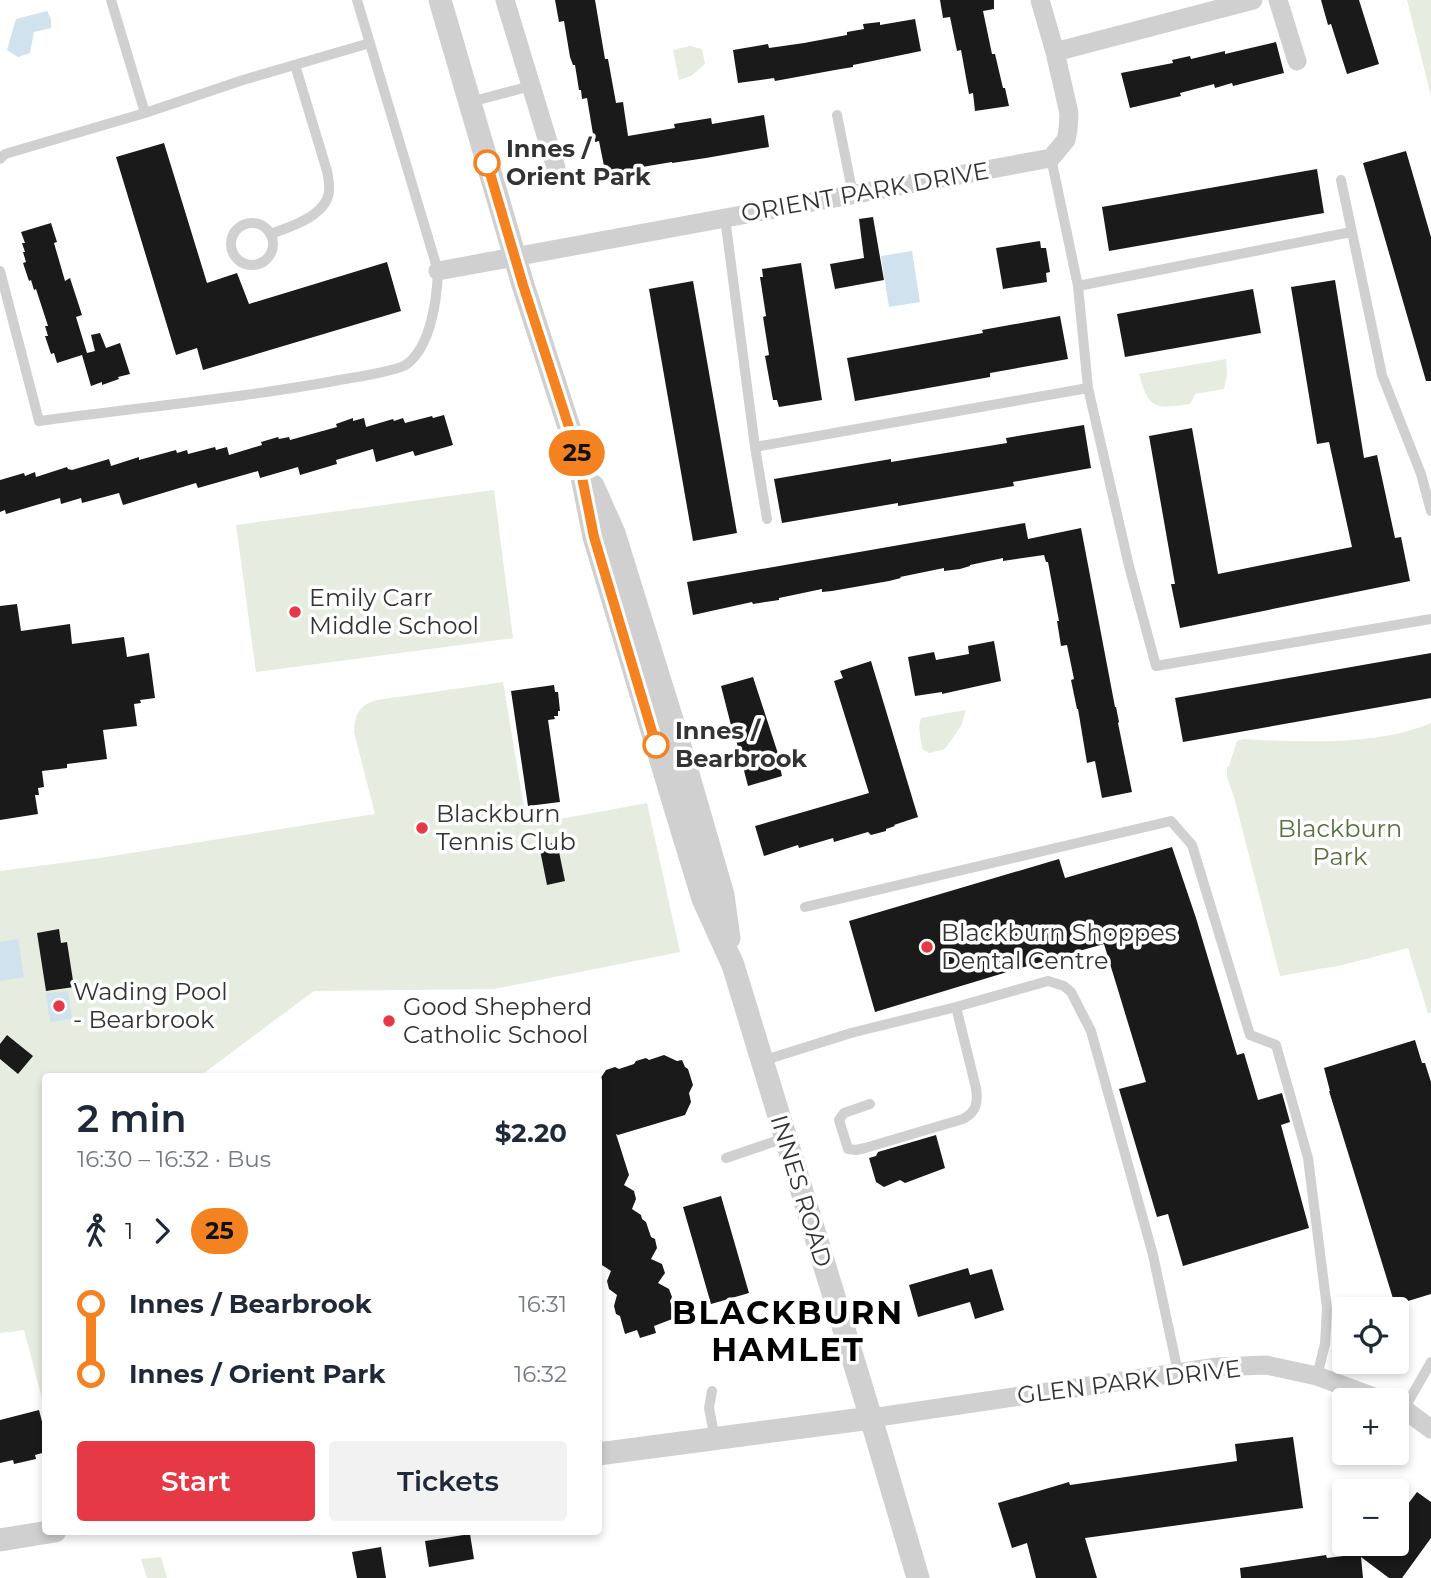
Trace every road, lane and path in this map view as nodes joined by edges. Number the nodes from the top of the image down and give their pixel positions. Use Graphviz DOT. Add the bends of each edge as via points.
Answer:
graph roads {
  1 [pos="111,0"];
  2 [pos="357,0"];
  3 [pos="440,0"];
  4 [pos="505,0"];
  5 [pos="1040,0"];
  6 [pos="1253,0"];
  7 [pos="1278,0"];
  8 [pos="370,43"];
  9 [pos="1055,52"];
  10 [pos="1297,61"];
  11 [pos="295,65"];
  12 [pos="531,86"];
  13 [pos="469,102"];
  14 [pos="145,113"];
  15 [pos="837,114"];
  16 [pos="1051,158"];
  17 [pos="0,159"];
  18 [pos="556,168"];
  19 [pos="1340,180"];
  20 [pos="853,195"];
  21 [pos="725,218"];
  22 [pos="1351,232"];
  23 [pos="270,234"];
  24 [pos="514,256"];
  25 [pos="0,271"];
  26 [pos="438,271"];
  27 [pos="1078,286"];
  28 [pos="1088,388"];
  29 [pos="755,447"];
  30 [pos="1431,511"];
  31 [pos="767,519"];
  32 [pos="1431,620"];
  33 [pos="805,907"];
  34 [pos="957,1007"];
  35 [pos="762,1061"];
  36 [pos="870,1104"];
  37 [pos="785,1138"];
  38 [pos="726,1157"];
  39 [pos="1431,1362"];
  40 [pos="1178,1372"];
  41 [pos="1317,1376"];
  42 [pos="1350,1388"];
  43 [pos="712,1391"];
  44 [pos="1409,1394"];
  45 [pos="1409,1413"];
  46 [pos="872,1418"];
  47 [pos="1431,1429"];
  48 [pos="715,1438"];
  49 [pos="602,1453"];
  50 [pos="42,1533"];
  51 [pos="0,1540"];
  52 [pos="918,1578"];
  1 -- 14 [label="lane"];
  2 -- 8 [label="lane"];
  3 -- 13 [label="street, INNES ROAD"];
  4 -- 12 [label="street"];
  5 -- 9 [label="street"];
  6 -- 9 [label="street"];
  7 -- 10 [label="street"];
  8 -- 11 [label="lane"];
  8 -- 26 [label="lane"];
  9 -- 16 [label="street" via="1069,113 1066,140"];
  11 -- 14 [label="lane"];
  11 -- 23 [label="lane" via="327,171 327,200 318,212 298,224"];
  12 -- 13 [label="lane"];
  12 -- 18 [label="street"];
  13 -- 24 [label="street, INNES ROAD"];
  14 -- 17 [label="lane"];
  15 -- 20 [label="lane"];
  16 -- 20 [label="street, ORIENT PARK DRIVE"];
  16 -- 27 [label="lane"];
  19 -- 22 [label="lane"];
  20 -- 21 [label="street, ORIENT PARK DRIVE"];
  21 -- 24 [label="street, ORIENT PARK DRIVE"];
  21 -- 29 [label="lane"];
  22 -- 27 [label="lane"];
  22 -- 30 [label="lane" via="1382,375"];
  23 -- 23 [label="lane" via="254,223 241,226 232,236 234,256 245,264 265,261 272,248"];
  24 -- 26 [label="street, ORIENT PARK DRIVE"];
  24 -- 35 [label="street, INNES ROAD" via="577,452 594,537 703,899 733,965"];
  25 -- 26 [label="lane" via="39,421 311,385 405,366 421,349 438,293"];
  27 -- 28 [label="lane"];
  28 -- 29 [label="lane"];
  28 -- 32 [label="lane" via="1156,666"];
  29 -- 31 [label="lane"];
  33 -- 41 [label="lane" via="1171,821 1192,845 1250,1035 1276,1045 1308,1158 1327,1308"];
  34 -- 35 [label="lane"];
  34 -- 36 [label="lane" via="976,1088 978,1102 973,1112 963,1119 848,1149 839,1120 844,1113"];
  34 -- 40 [label="lane" via="1048,981 1071,992 1091,1031 1153,1255"];
  35 -- 37 [label="street, INNES ROAD"];
  37 -- 38 [label="lane"];
  37 -- 46 [label="street, INNES ROAD"];
  39 -- 44 [label="lane"];
  40 -- 41 [label="street, GLEN PARK DRIVE" via="1266,1365"];
  40 -- 46 [label="street, GLEN PARK DRIVE"];
  41 -- 42 [label="street, GLEN PARK DRIVE"];
  43 -- 48 [label="lane" via="709,1408"];
  45 -- 47 [label="street"];
  46 -- 48 [label="street"];
  46 -- 52 [label="street, INNES ROAD"];
  48 -- 49 [label="street"];
  50 -- 51 [label="street"];
}
